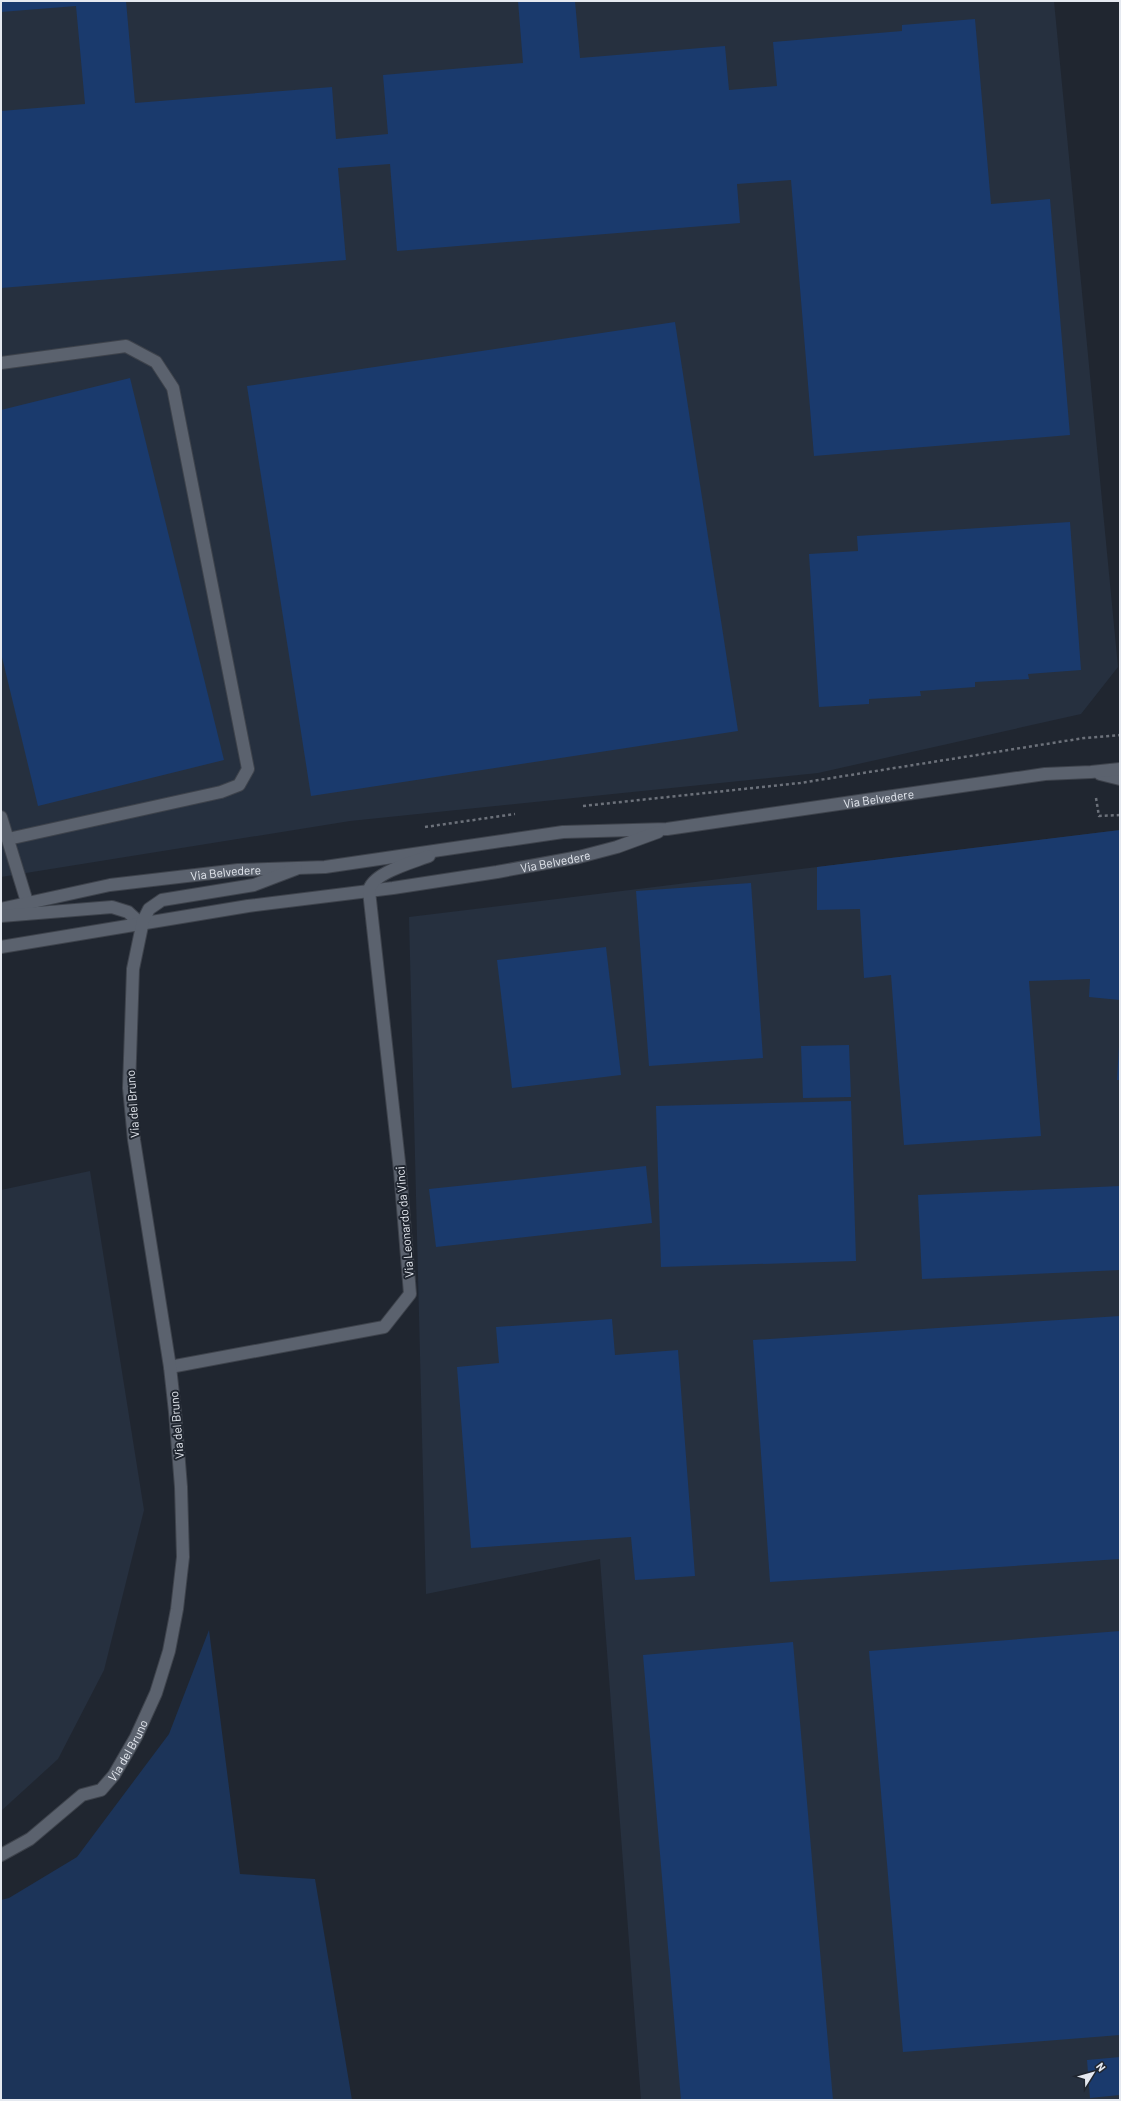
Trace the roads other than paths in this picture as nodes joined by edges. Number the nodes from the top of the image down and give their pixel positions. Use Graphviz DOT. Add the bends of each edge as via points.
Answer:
graph roads {
  1 [pos="1,363"];
  2 [pos="1120,769"];
  3 [pos="1091,772"];
  4 [pos="1120,779"];
  5 [pos="1,817"];
  6 [pos="667,829"];
  7 [pos="8,840"];
  8 [pos="452,847"];
  9 [pos="296,868"];
  10 [pos="369,891"];
  11 [pos="26,902"];
  12 [pos="1,909"];
  13 [pos="1,916"];
  14 [pos="141,924"];
  15 [pos="1,947"];
  16 [pos="170,1367"];
  17 [pos="1,1855"];
  1 -- 7 [label="street" via="126,346 156,362 173,388 248,769 239,785 221,792"];
  2 -- 3 [label="street, Via Belvedere"];
  3 -- 4 [label="street, Via Belvedere"];
  3 -- 6 [label="street, Via Belvedere" via="1045,774"];
  5 -- 7 [label="street"];
  6 -- 8 [label="street, Via Belvedere" via="563,832"];
  6 -- 10 [label="street, Via Belvedere" via="579,857"];
  7 -- 11 [label="street"];
  8 -- 9 [label="street, Via Belvedere" via="325,867"];
  8 -- 10 [label="street, Via Belvedere" via="389,871 372,883"];
  9 -- 11 [label="street, Via Belvedere" via="178,876 110,885"];
  9 -- 14 [label="street" via="254,884 162,900 150,909"];
  10 -- 14 [label="street, Via Belvedere" via="248,906"];
  10 -- 16 [label="street, Via Leonardo da Vinci" via="400,1171 410,1294 384,1326"];
  11 -- 12 [label="street, Via Belvedere"];
  13 -- 14 [label="street" via="112,907 128,912"];
  14 -- 15 [label="street, Via Belvedere"];
  14 -- 16 [label="street, Via del Bruno" via="133,969 129,1046 130,1108"];
  16 -- 17 [label="street, Via del Bruno" via="179,1450 183,1557 173,1633 156,1693 125,1757 101,1790 82,1795 30,1839"];
}
